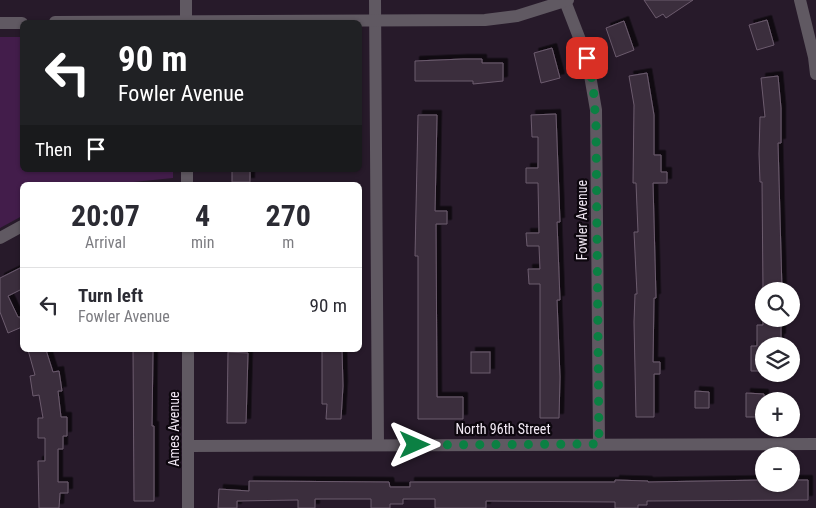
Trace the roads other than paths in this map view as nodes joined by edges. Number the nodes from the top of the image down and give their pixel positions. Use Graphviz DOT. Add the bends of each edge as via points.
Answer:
graph roads {
  1 [pos="186,0"];
  2 [pos="375,0"];
  3 [pos="800,0"];
  4 [pos="567,1"];
  5 [pos="186,20"];
  6 [pos="362,20"];
  7 [pos="375,20"];
  8 [pos="0,23"];
  9 [pos="20,23"];
  10 [pos="816,74"];
  11 [pos="20,227"];
  12 [pos="0,238"];
  13 [pos="188,352"];
  14 [pos="599,444"];
  15 [pos="816,444"];
  16 [pos="378,445"];
  17 [pos="189,446"];
  18 [pos="188,508"];
  1 -- 5 [label="street"];
  2 -- 7 [label="street"];
  3 -- 10 [label="street"];
  4 -- 7 [label="street" via="517,16 486,20"];
  4 -- 14 [label="street, Fowler Avenue" via="587,58 596,110"];
  6 -- 7 [label="street"];
  7 -- 16 [label="street"];
  8 -- 9 [label="street"];
  11 -- 12 [label="street"];
  13 -- 17 [label="street, Ames Avenue"];
  14 -- 15 [label="street, North 96th Street"];
  14 -- 16 [label="street, North 96th Street"];
  16 -- 17 [label="street, North 96th Street"];
  17 -- 18 [label="street, Ames Avenue"];
}
